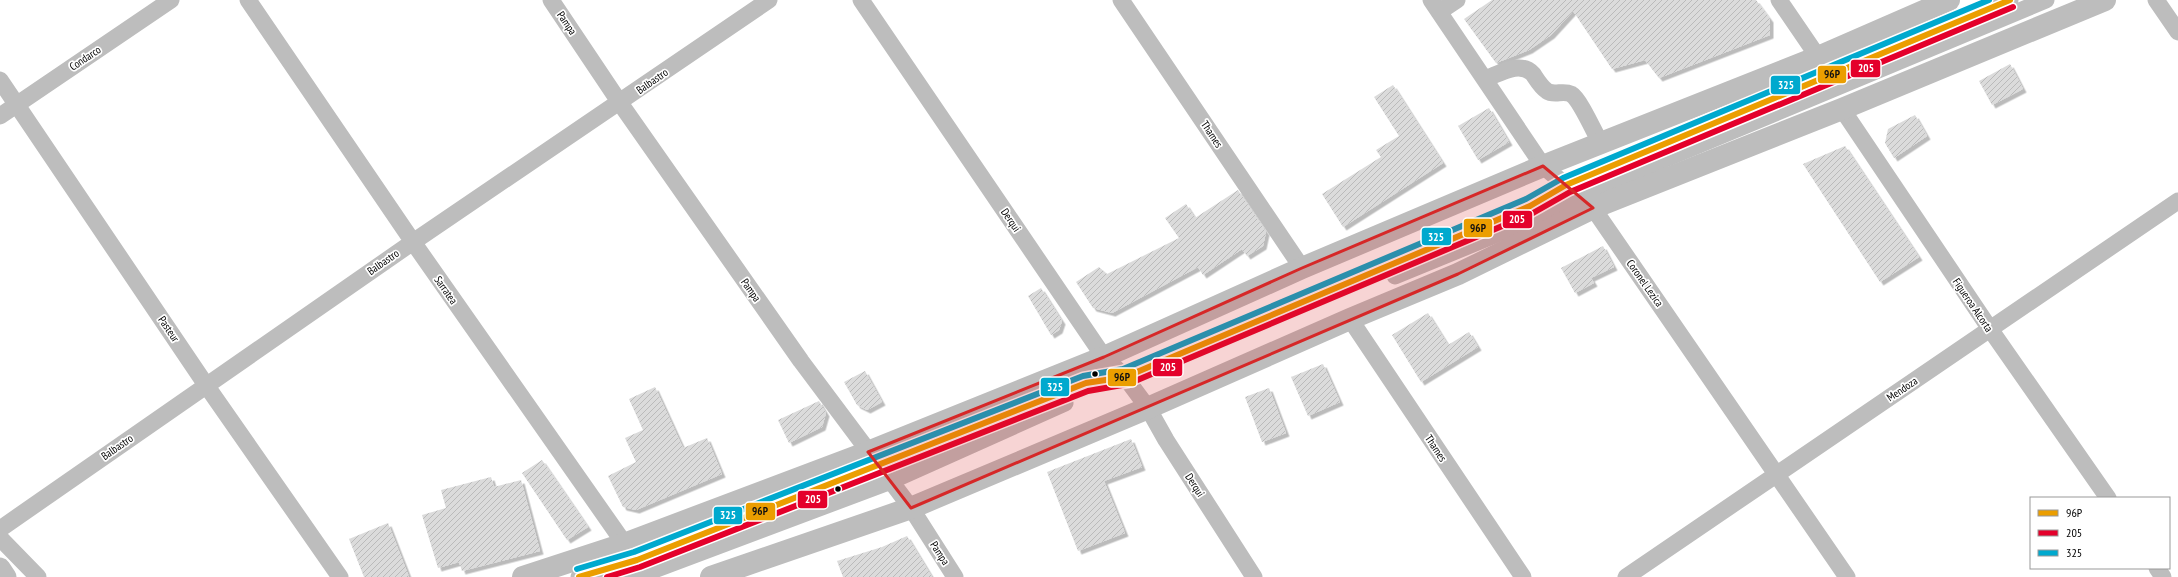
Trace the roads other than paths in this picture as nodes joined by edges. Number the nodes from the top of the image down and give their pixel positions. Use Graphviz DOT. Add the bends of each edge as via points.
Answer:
graph roads {
  1 [pos="171,0"];
  2 [pos="248,0"];
  3 [pos="551,0"];
  4 [pos="769,0"];
  5 [pos="862,0"];
  6 [pos="1121,0"];
  7 [pos="1457,0"];
  8 [pos="1779,0"];
  9 [pos="1949,0"];
  10 [pos="2010,0"];
  11 [pos="2046,0"];
  12 [pos="2105,0"];
  13 [pos="2156,0"];
  14 [pos="1435,6"];
  15 [pos="2178,32"];
  16 [pos="1818,56"];
  17 [pos="1485,79"];
  18 [pos="0,80"];
  19 [pos="620,103"];
  20 [pos="17,104"];
  21 [pos="1842,109"];
  22 [pos="0,116"];
  23 [pos="1601,144"];
  24 [pos="1542,166"];
  25 [pos="1579,196"];
  26 [pos="2178,201"];
  27 [pos="413,242"];
  28 [pos="1302,268"];
  29 [pos="1350,319"];
  30 [pos="1990,329"];
  31 [pos="1104,357"];
  32 [pos="1127,381"];
  33 [pos="206,385"];
  34 [pos="1148,408"];
  35 [pos="874,458"];
  36 [pos="1777,473"];
  37 [pos="891,481"];
  38 [pos="2107,497"];
  39 [pos="911,508"];
  40 [pos="0,529"];
  41 [pos="0,538"];
  42 [pos="639,564"];
  43 [pos="0,568"];
  44 [pos="6,577"];
  45 [pos="38,577"];
  46 [pos="340,577"];
  47 [pos="523,577"];
  48 [pos="579,577"];
  49 [pos="627,577"];
  50 [pos="710,577"];
  51 [pos="955,577"];
  52 [pos="1254,577"];
  53 [pos="1523,577"];
  54 [pos="1626,577"];
  55 [pos="1847,577"];
  1 -- 20 [label="street, Condarco"];
  2 -- 27 [label="street, Sarratea"];
  3 -- 19 [label="street, Pampa"];
  4 -- 19 [label="street, Balbastro"];
  5 -- 31 [label="street, Derqui"];
  6 -- 28 [label="street, Thames"];
  7 -- 14 [label="street"];
  8 -- 16 [label="street"];
  9 -- 16 [label="highway"];
  10 -- 25 [label="street"];
  11 -- 25 [label="street"];
  12 -- 21 [label="highway"];
  13 -- 15 [label="street"];
  14 -- 17 [label="street, Coronel Lezica"];
  16 -- 23 [label="highway"];
  17 -- 23 [label="street" via="1517,67 1524,68 1532,73 1545,90 1551,93 1566,93 1575,98"];
  17 -- 24 [label="street, Coronel Lezica"];
  18 -- 20 [label="street, Pasteur"];
  19 -- 27 [label="street, Balbastro"];
  19 -- 35 [label="street, Pampa" via="801,360"];
  20 -- 22 [label="street, Condarco"];
  20 -- 33 [label="street, Pasteur"];
  21 -- 25 [label="highway"];
  21 -- 30 [label="street, Figueroa Alcorta"];
  23 -- 24 [label="highway"];
  24 -- 25 [label="street, Coronel Lezica"];
  24 -- 28 [label="highway"];
  25 -- 29 [label="highway" via="1458,274"];
  25 -- 32 [label="street" via="1528,221"];
  25 -- 36 [label="street, Coronel Lezica"];
  26 -- 30 [label="street, Mendoza"];
  27 -- 33 [label="street, Balbastro"];
  27 -- 42 [label="street, Sarratea"];
  28 -- 31 [label="highway"];
  29 -- 34 [label="highway"];
  29 -- 53 [label="street, Thames"];
  30 -- 36 [label="street, Mendoza"];
  30 -- 38 [label="street, Figueroa Alcorta"];
  31 -- 32 [label="street, Derqui"];
  31 -- 35 [label="highway"];
  32 -- 34 [label="street, Derqui"];
  32 -- 35 [label="street" via="1086,383"];
  32 -- 37 [label="street" via="1091,392"];
  33 -- 40 [label="street, Balbastro"];
  33 -- 46 [label="street, Pasteur"];
  34 -- 39 [label="highway"];
  34 -- 52 [label="street, Derqui"];
  35 -- 37 [label="street, Pampa"];
  35 -- 42 [label="highway"];
  36 -- 54 [label="street, Mendoza"];
  36 -- 55 [label="street, Coronel Lezica"];
  37 -- 39 [label="street, Pampa"];
  37 -- 42 [label="street"];
  39 -- 50 [label="highway"];
  39 -- 51 [label="street, Pampa"];
  41 -- 45 [label="street"];
  42 -- 47 [label="highway"];
  42 -- 48 [label="street"];
  42 -- 49 [label="street"];
  43 -- 44 [label="main road"];
}
